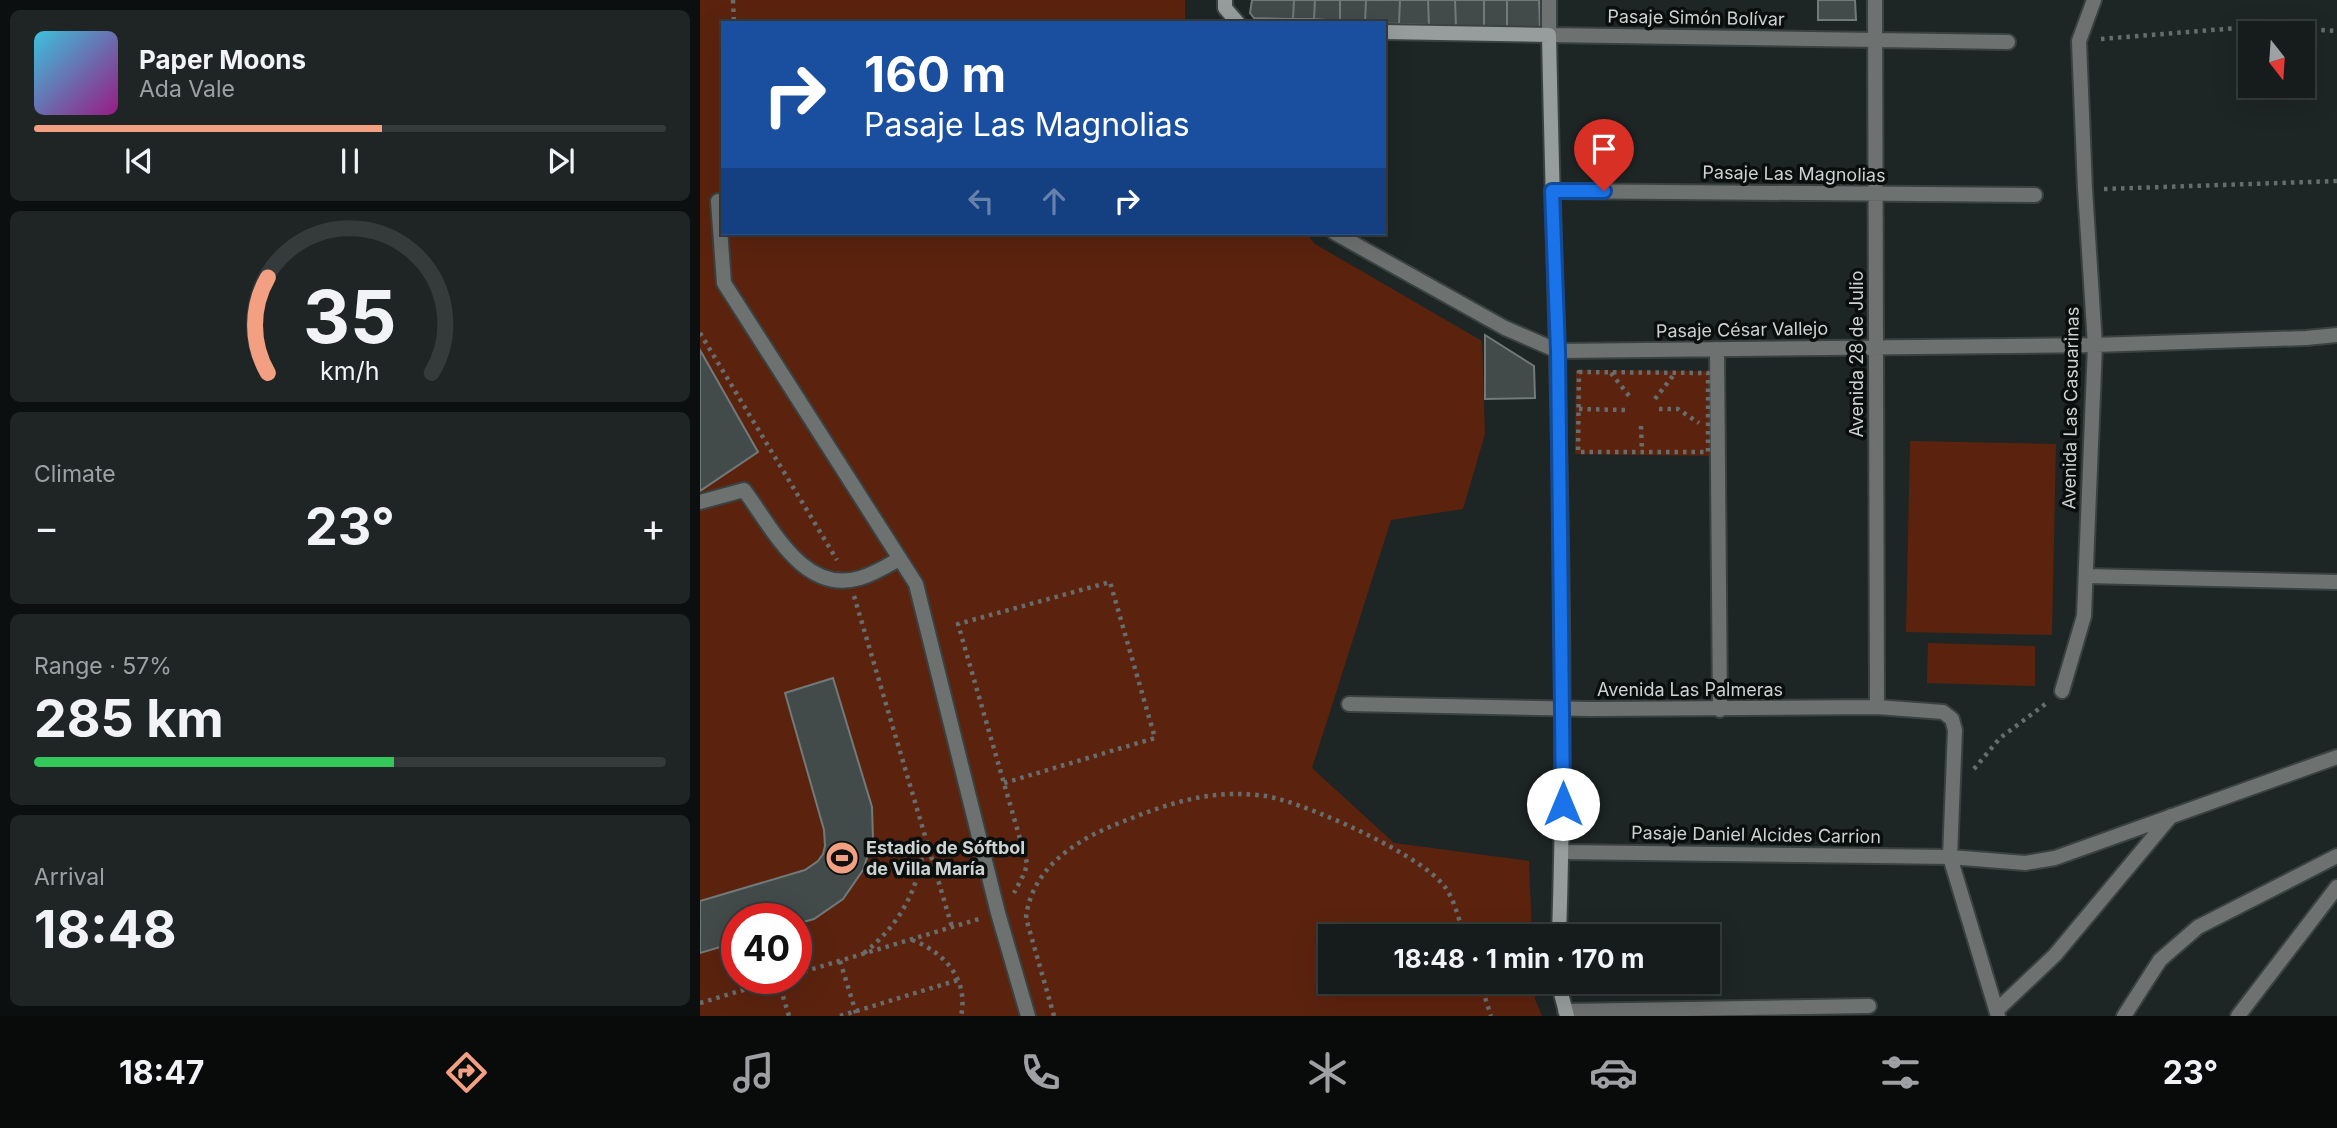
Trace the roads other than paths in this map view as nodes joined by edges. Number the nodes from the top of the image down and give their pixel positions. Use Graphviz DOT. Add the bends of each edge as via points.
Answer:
graph roads {
  1 [pos="1225,0"];
  2 [pos="1549,0"];
  3 [pos="1875,0"];
  4 [pos="2094,0"];
  5 [pos="1236,21"];
  6 [pos="1386,32"];
  7 [pos="1549,35"];
  8 [pos="1875,40"];
  9 [pos="2008,42"];
  10 [pos="1552,191"];
  11 [pos="1875,194"];
  12 [pos="2035,195"];
  13 [pos="718,201"];
  14 [pos="1339,235"];
  15 [pos="2337,335"];
  16 [pos="2095,345"];
  17 [pos="1876,348"];
  18 [pos="1717,349"];
  19 [pos="1558,351"];
  20 [pos="700,502"];
  21 [pos="899,559"];
  22 [pos="2086,576"];
  23 [pos="2337,582"];
  24 [pos="2062,691"];
  25 [pos="1349,704"];
  26 [pos="1877,707"];
  27 [pos="1563,709"];
  28 [pos="1720,710"];
  29 [pos="2337,757"];
  30 [pos="2171,816"];
  31 [pos="1562,852"];
  32 [pos="2337,856"];
  33 [pos="1950,857"];
  34 [pos="2337,887"];
  35 [pos="1559,924"];
  36 [pos="1561,994"];
  37 [pos="1869,1006"];
  38 [pos="1997,1013"];
  39 [pos="1566,1014"];
  40 [pos="1028,1016"];
  41 [pos="2124,1016"];
  42 [pos="2238,1016"];
  1 -- 5 [label="street" via="1225,8"];
  2 -- 7 [label="street"];
  3 -- 8 [label="street, Avenida 28 de Julio"];
  4 -- 16 [label="street, Avenida Las Casuarinas" via="2079,41"];
  6 -- 7 [label="street, Pasaje Simón Bolívar"];
  7 -- 8 [label="street, Pasaje Simón Bolívar"];
  7 -- 10 [label="street"];
  8 -- 9 [label="street, Pasaje Simón Bolívar"];
  8 -- 11 [label="street, Avenida 28 de Julio"];
  10 -- 11 [label="street, Pasaje Las Magnolias"];
  10 -- 19 [label="street"];
  11 -- 12 [label="street, Pasaje Las Magnolias"];
  11 -- 17 [label="street, Avenida 28 de Julio"];
  13 -- 21 [label="street" via="724,283"];
  14 -- 19 [label="street" via="1505,328"];
  15 -- 16 [label="street, Pasaje César Vallejo"];
  16 -- 17 [label="street, Pasaje César Vallejo"];
  16 -- 22 [label="street, Avenida Las Casuarinas"];
  17 -- 18 [label="street, Pasaje César Vallejo"];
  17 -- 26 [label="street, Avenida 28 de Julio"];
  18 -- 19 [label="street, Pasaje César Vallejo"];
  18 -- 28 [label="street"];
  19 -- 27 [label="street"];
  20 -- 21 [label="street" via="744,490 803,567 831,580 871,575"];
  21 -- 40 [label="street" via="916,584"];
  22 -- 23 [label="street"];
  22 -- 24 [label="street, Avenida Las Casuarinas" via="2084,616"];
  25 -- 27 [label="street, Avenida Las Palmeras"];
  26 -- 28 [label="street, Avenida Las Palmeras"];
  26 -- 33 [label="street, Avenida Las Palmeras" via="1943,712 1952,719"];
  27 -- 28 [label="street, Avenida Las Palmeras"];
  27 -- 31 [label="street"];
  29 -- 30 [label="street, Pasaje Daniel Alcides Carrion"];
  30 -- 33 [label="street, Pasaje Daniel Alcides Carrion" via="2055,858 2025,863"];
  30 -- 38 [label="street" via="2055,955"];
  31 -- 33 [label="street, Pasaje Daniel Alcides Carrion"];
  31 -- 35 [label="street"];
  32 -- 41 [label="street" via="2197,927 2160,960"];
  33 -- 38 [label="street"];
  34 -- 42 [label="street"];
  36 -- 39 [label="street"];
  37 -- 39 [label="street"];
}
